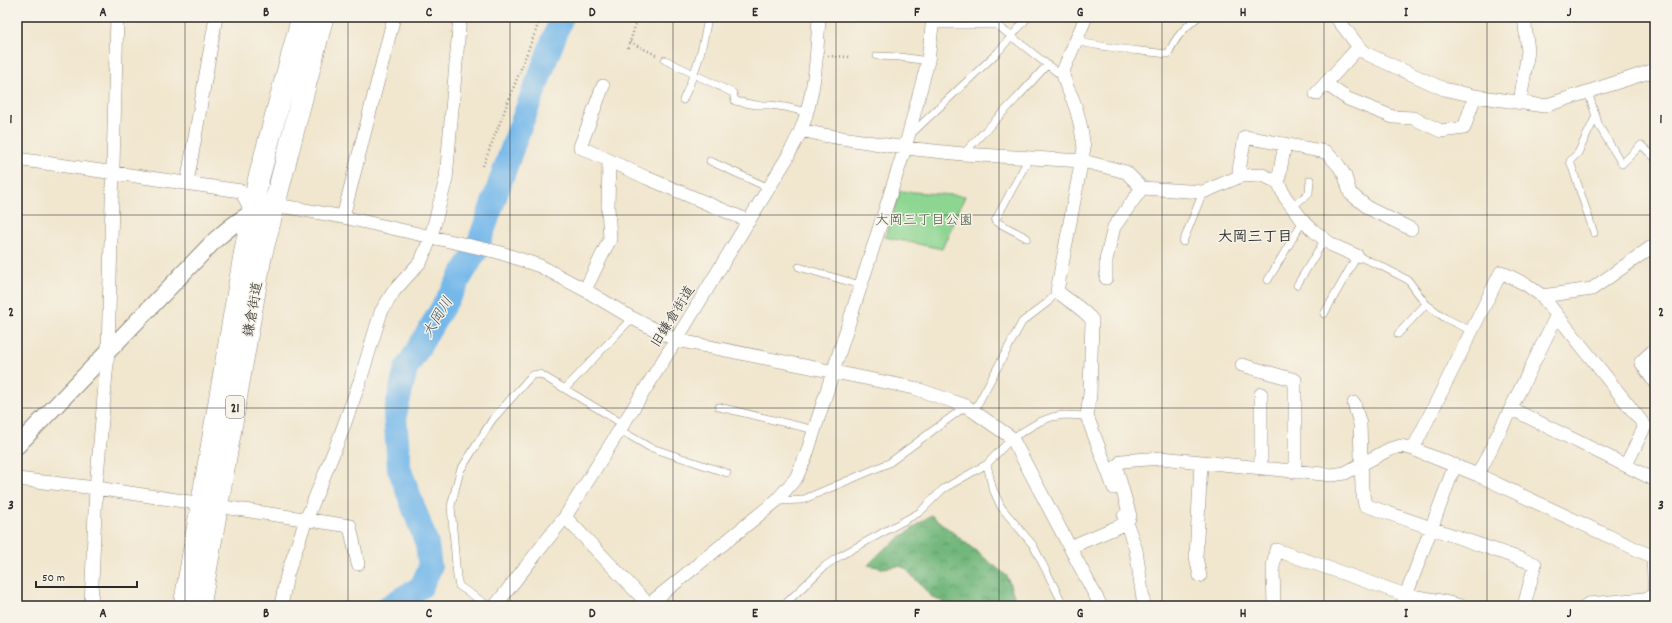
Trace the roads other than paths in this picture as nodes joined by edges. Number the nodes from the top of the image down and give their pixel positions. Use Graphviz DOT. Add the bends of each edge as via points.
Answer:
graph roads {
  1 [pos="117,17"];
  2 [pos="216,17"];
  3 [pos="302,17"];
  4 [pos="323,17"];
  5 [pos="394,17"];
  6 [pos="460,17"];
  7 [pos="708,17"];
  8 [pos="820,17"];
  9 [pos="1028,17"];
  10 [pos="1086,17"];
  11 [pos="1198,17"];
  12 [pos="1336,17"];
  13 [pos="1524,17"];
  14 [pos="932,21"];
  15 [pos="1012,36"];
  16 [pos="1076,41"];
  17 [pos="1359,47"];
  18 [pos="877,56"];
  19 [pos="666,60"];
  20 [pos="928,61"];
  21 [pos="1047,65"];
  22 [pos="1655,70"];
  23 [pos="694,75"];
  24 [pos="1063,77"];
  25 [pos="1326,84"];
  26 [pos="603,86"];
  27 [pos="1588,92"];
  28 [pos="1316,94"];
  29 [pos="1475,96"];
  30 [pos="683,100"];
  31 [pos="1520,102"];
  32 [pos="806,112"];
  33 [pos="1596,116"];
  34 [pos="801,130"];
  35 [pos="906,143"];
  36 [pos="1285,144"];
  37 [pos="963,154"];
  38 [pos="1029,158"];
  39 [pos="1655,158"];
  40 [pos="17,159"];
  41 [pos="609,161"];
  42 [pos="710,161"];
  43 [pos="1083,161"];
  44 [pos="113,172"];
  45 [pos="1241,176"];
  46 [pos="1310,180"];
  47 [pos="1278,182"];
  48 [pos="188,183"];
  49 [pos="769,188"];
  50 [pos="1142,188"];
  51 [pos="1203,192"];
  52 [pos="1292,207"];
  53 [pos="263,210"];
  54 [pos="343,217"];
  55 [pos="749,221"];
  56 [pos="1303,221"];
  57 [pos="1411,229"];
  58 [pos="1594,233"];
  59 [pos="431,237"];
  60 [pos="1027,238"];
  61 [pos="1325,239"];
  62 [pos="1183,242"];
  63 [pos="1650,248"];
  64 [pos="1357,256"];
  65 [pos="798,268"];
  66 [pos="1106,278"];
  67 [pos="1268,280"];
  68 [pos="860,285"];
  69 [pos="1297,285"];
  70 [pos="585,290"];
  71 [pos="1057,291"];
  72 [pos="1542,296"];
  73 [pos="1426,304"];
  74 [pos="1324,314"];
  75 [pos="1557,315"];
  76 [pos="632,318"];
  77 [pos="1472,331"];
  78 [pos="1398,334"];
  79 [pos="676,340"];
  80 [pos="1655,349"];
  81 [pos="108,351"];
  82 [pos="1242,366"];
  83 [pos="833,372"];
  84 [pos="1655,383"];
  85 [pos="565,389"];
  86 [pos="1260,394"];
  87 [pos="1354,402"];
  88 [pos="719,407"];
  89 [pos="970,408"];
  90 [pos="1512,409"];
  91 [pos="1087,416"];
  92 [pos="622,427"];
  93 [pos="815,430"];
  94 [pos="1012,438"];
  95 [pos="17,446"];
  96 [pos="1413,449"];
  97 [pos="1201,463"];
  98 [pos="987,464"];
  99 [pos="1361,465"];
  100 [pos="1455,465"];
  101 [pos="1626,465"];
  102 [pos="1261,469"];
  103 [pos="1295,472"];
  104 [pos="727,473"];
  105 [pos="1478,475"];
  106 [pos="17,479"];
  107 [pos="1655,480"];
  108 [pos="96,488"];
  109 [pos="776,501"];
  110 [pos="209,505"];
  111 [pos="565,517"];
  112 [pos="306,520"];
  113 [pos="1127,523"];
  114 [pos="1431,528"];
  115 [pos="1070,547"];
  116 [pos="1654,555"];
  117 [pos="358,564"];
  118 [pos="1200,576"];
  119 [pos="1655,596"];
  120 [pos="1655,599"];
  121 [pos="1404,600"];
  122 [pos="649,605"];
  123 [pos="91,606"];
  124 [pos="184,606"];
  125 [pos="200,606"];
  126 [pos="281,606"];
  127 [pos="489,606"];
  128 [pos="495,606"];
  129 [pos="783,606"];
  130 [pos="1064,606"];
  131 [pos="1101,606"];
  132 [pos="1144,606"];
  133 [pos="1274,606"];
  134 [pos="1460,606"];
  135 [pos="1524,606"];
  136 [pos="1586,606"];
  1 -- 44 [label="street"];
  2 -- 48 [label="street"];
  3 -- 53 [label="main road, 鎌倉街道 / 21" via="258,181"];
  4 -- 53 [label="main road, 鎌倉街道 / 21"];
  5 -- 54 [label="street"];
  6 -- 59 [label="street" via="446,179"];
  7 -- 23 [label="lane" via="704,45"];
  8 -- 32 [label="street, 旧鎌倉街道" via="813,87"];
  9 -- 15 [label="lane"];
  10 -- 16 [label="street"];
  11 -- 16 [label="lane" via="1180,33 1168,54 1110,48"];
  12 -- 17 [label="street"];
  13 -- 31 [label="street" via="1528,51"];
  14 -- 15 [label="lane" via="993,24"];
  14 -- 20 [label="street"];
  15 -- 21 [label="lane"];
  15 -- 35 [label="lane"];
  16 -- 24 [label="street" via="1063,71"];
  17 -- 25 [label="street"];
  17 -- 29 [label="street" via="1367,54 1444,89"];
  18 -- 20 [label="lane"];
  19 -- 23 [label="lane"];
  20 -- 35 [label="street"];
  21 -- 24 [label="lane"];
  21 -- 37 [label="lane"];
  22 -- 27 [label="street"];
  23 -- 30 [label="lane"];
  23 -- 32 [label="lane" via="733,93 735,101"];
  24 -- 43 [label="street" via="1083,134"];
  25 -- 28 [label="street"];
  25 -- 29 [label="street" via="1348,99 1393,117 1413,118 1441,131 1464,128"];
  26 -- 41 [label="street" via="580,147"];
  27 -- 31 [label="street" via="1544,106"];
  27 -- 33 [label="lane"];
  29 -- 31 [label="street"];
  32 -- 34 [label="street, 旧鎌倉街道"];
  33 -- 39 [label="lane" via="1599,126 1622,164 1641,145"];
  33 -- 58 [label="lane" via="1578,153 1570,161"];
  34 -- 35 [label="street" via="823,135"];
  34 -- 49 [label="street, 旧鎌倉街道"];
  35 -- 37 [label="street"];
  35 -- 68 [label="street"];
  36 -- 45 [label="street" via="1245,137 1239,170"];
  36 -- 47 [label="street"];
  36 -- 57 [label="street" via="1326,152 1345,176 1350,193 1370,209"];
  37 -- 38 [label="street"];
  38 -- 43 [label="street"];
  38 -- 60 [label="lane" via="995,221"];
  40 -- 44 [label="street"];
  41 -- 55 [label="street"];
  41 -- 70 [label="street" via="610,238"];
  42 -- 49 [label="lane"];
  43 -- 50 [label="street" via="1126,172"];
  43 -- 71 [label="street"];
  44 -- 48 [label="street"];
  44 -- 81 [label="street"];
  45 -- 47 [label="street" via="1262,175"];
  45 -- 51 [label="street"];
  46 -- 52 [label="lane" via="1309,193"];
  47 -- 52 [label="street"];
  48 -- 53 [label="street" via="242,191"];
  49 -- 55 [label="street, 旧鎌倉街道"];
  50 -- 51 [label="street"];
  50 -- 66 [label="street" via="1114,227 1106,260"];
  51 -- 62 [label="lane"];
  52 -- 56 [label="street"];
  53 -- 54 [label="street" via="288,207"];
  53 -- 81 [label="street" via="232,226 214,240"];
  53 -- 110 [label="main road, 鎌倉街道 / 21" via="244,255"];
  54 -- 59 [label="street"];
  55 -- 79 [label="street, 旧鎌倉街道"];
  56 -- 61 [label="street"];
  56 -- 67 [label="lane"];
  59 -- 70 [label="street" via="498,252 540,266"];
  59 -- 112 [label="street" via="421,261 394,291 381,312 358,388"];
  61 -- 64 [label="street" via="1332,245"];
  61 -- 69 [label="lane"];
  63 -- 72 [label="street" via="1592,289"];
  64 -- 73 [label="lane" via="1380,264 1408,280"];
  64 -- 74 [label="lane"];
  65 -- 68 [label="lane"];
  68 -- 83 [label="street"];
  70 -- 76 [label="street"];
  71 -- 89 [label="lane" via="1048,302 1022,322"];
  71 -- 91 [label="street" via="1087,313 1092,320"];
  72 -- 75 [label="street"];
  72 -- 77 [label="street" via="1501,272"];
  73 -- 77 [label="lane" via="1445,318"];
  73 -- 78 [label="lane"];
  75 -- 90 [label="street"];
  75 -- 101 [label="street" via="1645,426"];
  76 -- 79 [label="street"];
  76 -- 85 [label="lane"];
  77 -- 96 [label="street"];
  79 -- 83 [label="street"];
  79 -- 92 [label="street, 旧鎌倉街道"];
  80 -- 84 [label="street" via="1641,362"];
  81 -- 95 [label="street"];
  81 -- 108 [label="street"];
  82 -- 103 [label="street" via="1295,380"];
  83 -- 89 [label="street" via="914,388"];
  83 -- 93 [label="street"];
  85 -- 92 [label="lane"];
  85 -- 127 [label="lane" via="540,374 532,375 492,420 460,471 451,506 457,577 460,586"];
  86 -- 102 [label="street"];
  87 -- 99 [label="street" via="1360,424"];
  88 -- 93 [label="lane"];
  89 -- 94 [label="street"];
  89 -- 109 [label="lane" via="889,463 802,500"];
  90 -- 101 [label="street"];
  90 -- 105 [label="street"];
  91 -- 94 [label="lane" via="1052,417"];
  91 -- 113 [label="street"];
  92 -- 104 [label="lane" via="649,446"];
  92 -- 111 [label="street, 旧鎌倉街道"];
  93 -- 109 [label="street" via="796,478"];
  94 -- 98 [label="lane"];
  94 -- 115 [label="street"];
  96 -- 99 [label="street" via="1401,446 1390,449"];
  96 -- 100 [label="street"];
  97 -- 102 [label="street"];
  97 -- 113 [label="street" via="1161,458 1122,461 1116,467 1130,516"];
  97 -- 118 [label="street" via="1196,557"];
  98 -- 129 [label="lane" via="943,489 920,512 825,566"];
  98 -- 130 [label="lane" via="992,487 1001,507 1033,545"];
  99 -- 103 [label="street" via="1345,473 1332,475"];
  99 -- 114 [label="street" via="1365,505"];
  100 -- 105 [label="street"];
  100 -- 114 [label="street"];
  101 -- 107 [label="street"];
  102 -- 103 [label="street"];
  105 -- 116 [label="street"];
  106 -- 108 [label="street"];
  108 -- 110 [label="street"];
  108 -- 123 [label="street"];
  109 -- 122 [label="street"];
  110 -- 112 [label="street"];
  110 -- 124 [label="main road, 鎌倉街道 / 21"];
  110 -- 125 [label="main road, 鎌倉街道 / 21"];
  111 -- 122 [label="street"];
  111 -- 128 [label="street, 旧鎌倉街道"];
  112 -- 117 [label="street" via="350,526"];
  112 -- 126 [label="street" via="287,575"];
  113 -- 115 [label="street"];
  113 -- 132 [label="street" via="1136,550"];
  114 -- 121 [label="street"];
  114 -- 135 [label="street" via="1535,564"];
  115 -- 131 [label="street"];
  116 -- 119 [label="street"];
  119 -- 120 [label="street"];
  119 -- 136 [label="street"];
  121 -- 133 [label="street" via="1276,550 1273,567"];
  121 -- 134 [label="street" via="1441,601"];
}
